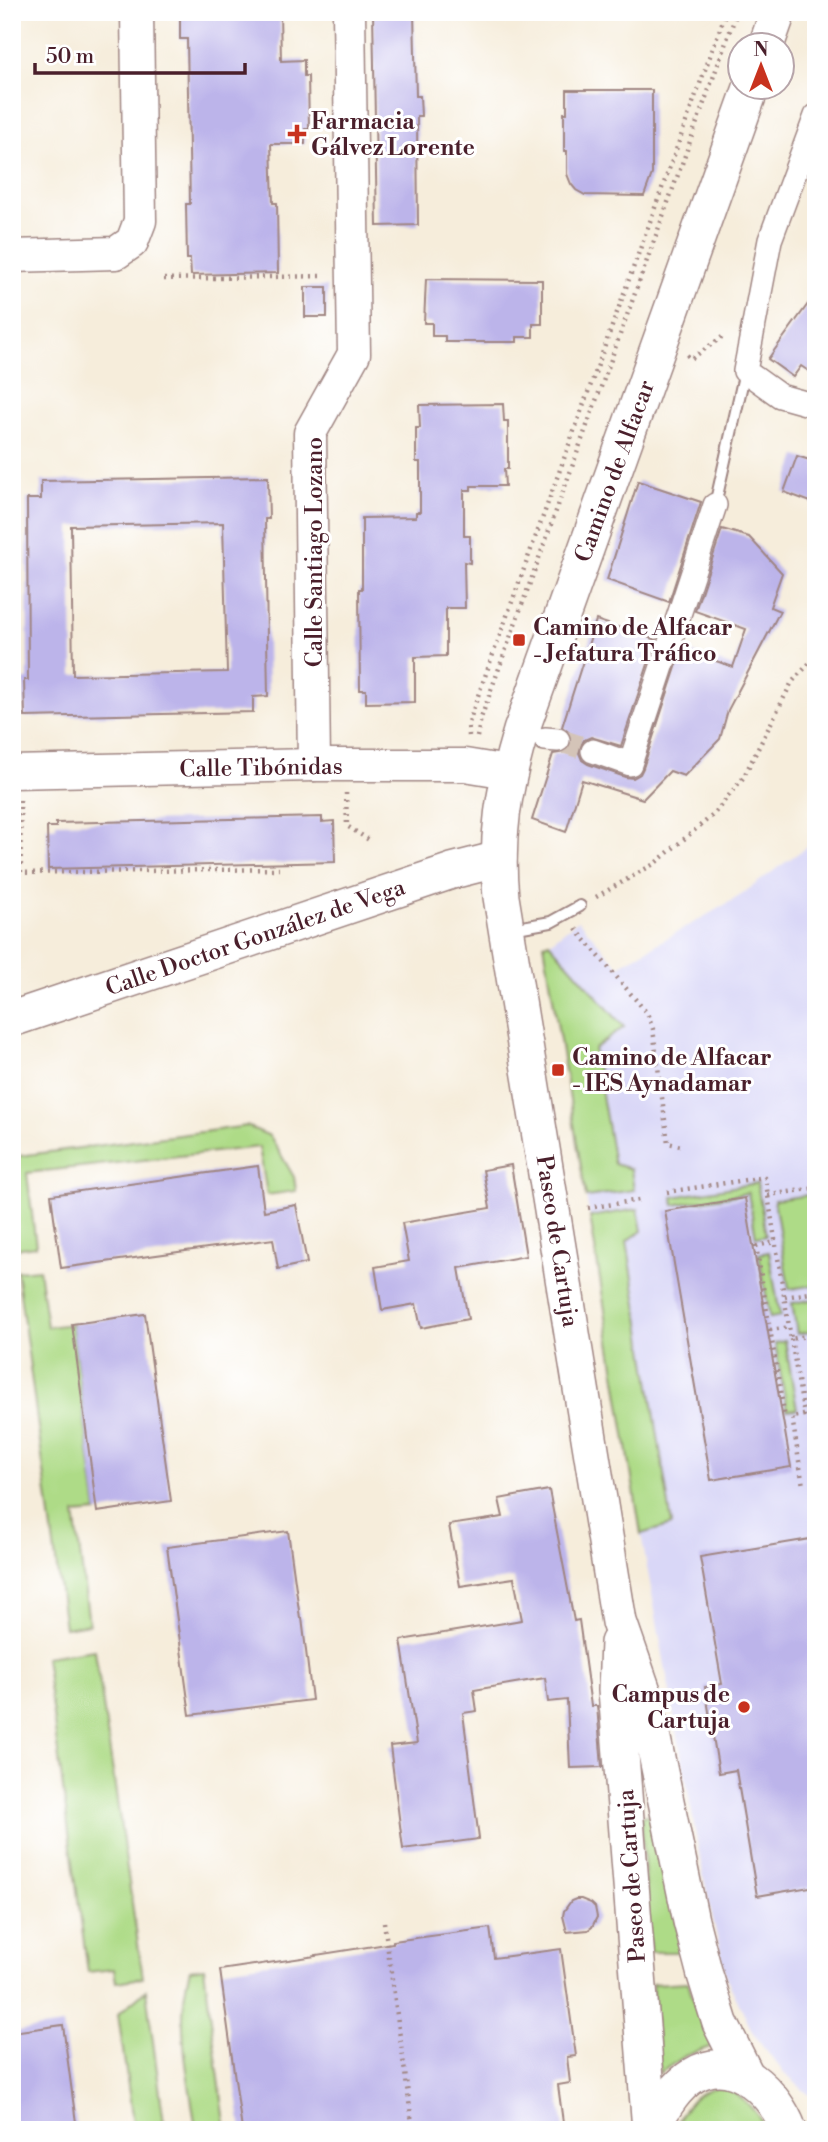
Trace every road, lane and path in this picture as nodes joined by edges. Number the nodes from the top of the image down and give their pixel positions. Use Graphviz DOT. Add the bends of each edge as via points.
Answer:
graph roads {
  1 [pos="137,12"];
  2 [pos="349,12"];
  3 [pos="726,12"];
  4 [pos="737,12"];
  5 [pos="778,12"];
  6 [pos="771,32"];
  7 [pos="746,102"];
  8 [pos="816,116"];
  9 [pos="12,256"];
  10 [pos="335,276"];
  11 [pos="164,279"];
  12 [pos="722,337"];
  13 [pos="690,344"];
  14 [pos="745,371"];
  15 [pos="816,406"];
  16 [pos="715,505"];
  17 [pos="816,656"];
  18 [pos="470,739"];
  19 [pos="477,739"];
  20 [pos="593,751"];
  21 [pos="314,765"];
  22 [pos="508,772"];
  23 [pos="16,780"];
  24 [pos="345,785"];
  25 [pos="369,840"];
  26 [pos="499,859"];
  27 [pos="279,870"];
  28 [pos="12,873"];
  29 [pos="21,873"];
  30 [pos="580,906"];
  31 [pos="564,915"];
  32 [pos="507,930"];
  33 [pos="12,1019"];
  34 [pos="681,1146"];
  35 [pos="816,1188"];
  36 [pos="667,1192"];
  37 [pos="768,1195"];
  38 [pos="639,1200"];
  39 [pos="588,1208"];
  40 [pos="775,1242"];
  41 [pos="816,1292"];
  42 [pos="785,1297"];
  43 [pos="790,1327"];
  44 [pos="769,1330"];
  45 [pos="816,1334"];
  46 [pos="792,1339"];
  47 [pos="792,1418"];
  48 [pos="803,1486"];
  49 [pos="619,1622"];
  50 [pos="384,1922"];
  51 [pos="746,2075"];
  52 [pos="794,2125"];
  53 [pos="413,2130"];
  54 [pos="650,2130"];
  1 -- 9 [label="street" via="140,221 132,242 116,253"];
  2 -- 21 [label="street, Calle Santiago Lozano" via="354,354 310,433"];
  3 -- 18 [label="path" via="475,704 468,726"];
  4 -- 19 [label="path"];
  5 -- 6 [label="main road"];
  7 -- 22 [label="main road, Camino de Alfacar"];
  8 -- 14 [label="street" via="770,240"];
  10 -- 11 [label="path"];
  12 -- 13 [label="path" via="691,359 686,355"];
  14 -- 15 [label="street" via="780,396"];
  14 -- 16 [label="lane"];
  16 -- 20 [label="street" via="630,764"];
  17 -- 30 [label="path" via="792,682 743,778 713,815 654,864"];
  21 -- 22 [label="street, Calle Tibónidas" via="466,765"];
  21 -- 23 [label="street, Calle Tibónidas"];
  22 -- 26 [label="main road, Camino de Alfacar"];
  23 -- 29 [label="path"];
  24 -- 25 [label="path" via="347,826"];
  26 -- 32 [label="main road, Paseo de Cartuja"];
  26 -- 33 [label="main road, Calle Doctor González de Vega"];
  27 -- 29 [label="path"];
  28 -- 29 [label="path"];
  30 -- 31 [label="lane"];
  31 -- 32 [label="lane"];
  31 -- 34 [label="path" via="647,1013 668,1143"];
  32 -- 49 [label="main road, Paseo de Cartuja"];
  35 -- 37 [label="path"];
  36 -- 37 [label="path" via="765,1177"];
  37 -- 40 [label="path"];
  38 -- 39 [label="path"];
  40 -- 42 [label="path"];
  40 -- 44 [label="path" via="755,1246"];
  41 -- 42 [label="path"];
  42 -- 43 [label="path"];
  43 -- 44 [label="path"];
  43 -- 46 [label="path"];
  44 -- 47 [label="path" via="784,1419"];
  45 -- 46 [label="path"];
  46 -- 47 [label="path" via="804,1415"];
  47 -- 48 [label="path"];
  49 -- 51 [label="main road, Paseo de Cartuja" via="643,1691 705,1975 720,2023"];
  49 -- 54 [label="main road, Paseo de Cartuja" via="616,1690"];
  50 -- 53 [label="path"];
  51 -- 52 [label="main road, Paseo de Cartuja"];
  51 -- 54 [label="main road, Paseo de Cartuja" via="728,2068 696,2073 673,2095"];
}
